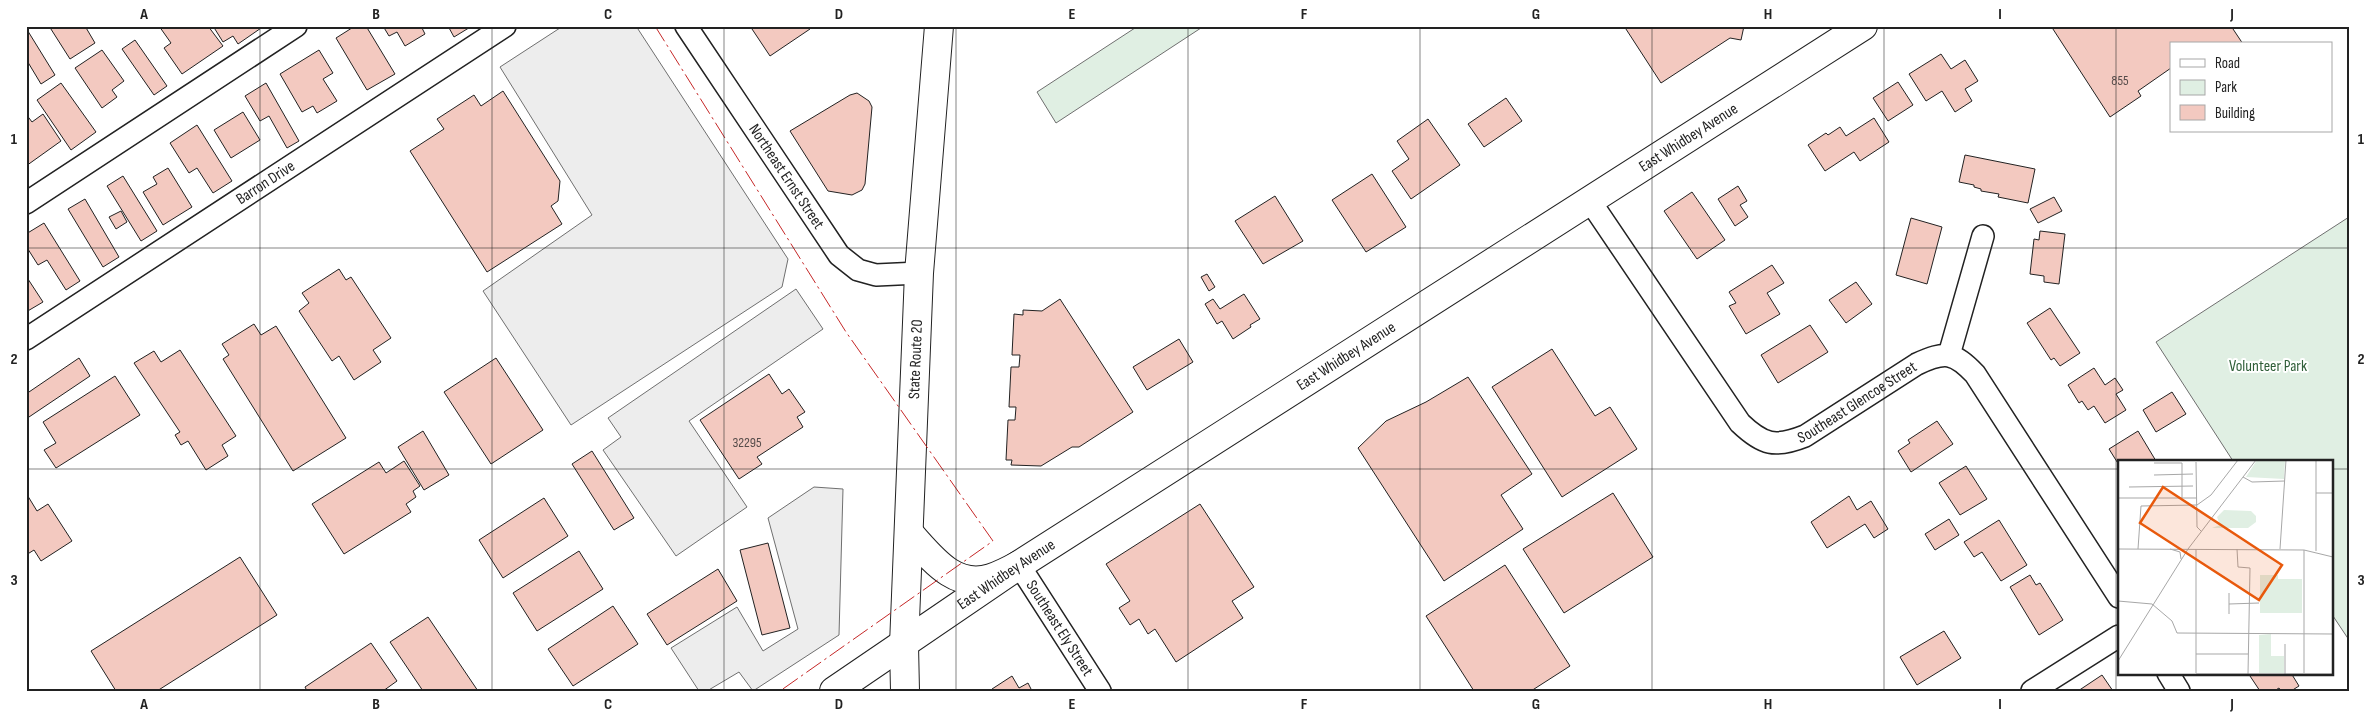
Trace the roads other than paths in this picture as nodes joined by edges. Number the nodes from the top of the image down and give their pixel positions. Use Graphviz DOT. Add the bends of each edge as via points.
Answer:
graph roads {
  1 [pos="296,26"];
  2 [pos="504,26"];
  3 [pos="686,26"];
  4 [pos="939,26"];
  5 [pos="1863,26"];
  6 [pos="1590,201"];
  7 [pos="26,203"];
  8 [pos="1983,236"];
  9 [pos="919,273"];
  10 [pos="26,339"];
  11 [pos="1949,355"];
  12 [pos="909,533"];
  13 [pos="1019,566"];
  14 [pos="2118,596"];
  15 [pos="2118,637"];
  16 [pos="904,645"];
  17 [pos="2169,674"];
  18 [pos="834,691"];
  19 [pos="905,691"];
  20 [pos="1100,691"];
  21 [pos="2032,691"];
  22 [pos="2179,691"];
  1 -- 7 [label="street"];
  2 -- 10 [label="street, Barron Drive"];
  3 -- 9 [label="street, Northeast Ernst Street" via="839,256 858,270 876,275"];
  4 -- 9 [label="street, State Route 20"];
  5 -- 6 [label="street, East Whidbey Avenue"];
  6 -- 11 [label="street, Southeast Glencoe Street" via="1740,423 1754,436 1770,444 1788,443 1805,436 1917,364 1935,356"];
  6 -- 13 [label="street, East Whidbey Avenue"];
  8 -- 11 [label="street"];
  9 -- 12 [label="street, State Route 20"];
  11 -- 14 [label="street" via="1964,362 1976,374"];
  12 -- 13 [label="street" via="947,572 966,581 990,579"];
  12 -- 16 [label="street, State Route 20"];
  13 -- 16 [label="street, East Whidbey Avenue"];
  13 -- 20 [label="street, Southeast Ely Street"];
  15 -- 21 [label="street"];
  16 -- 18 [label="street, East Whidbey Avenue"];
  16 -- 19 [label="street, State Route 20"];
  17 -- 22 [label="street"];
}
